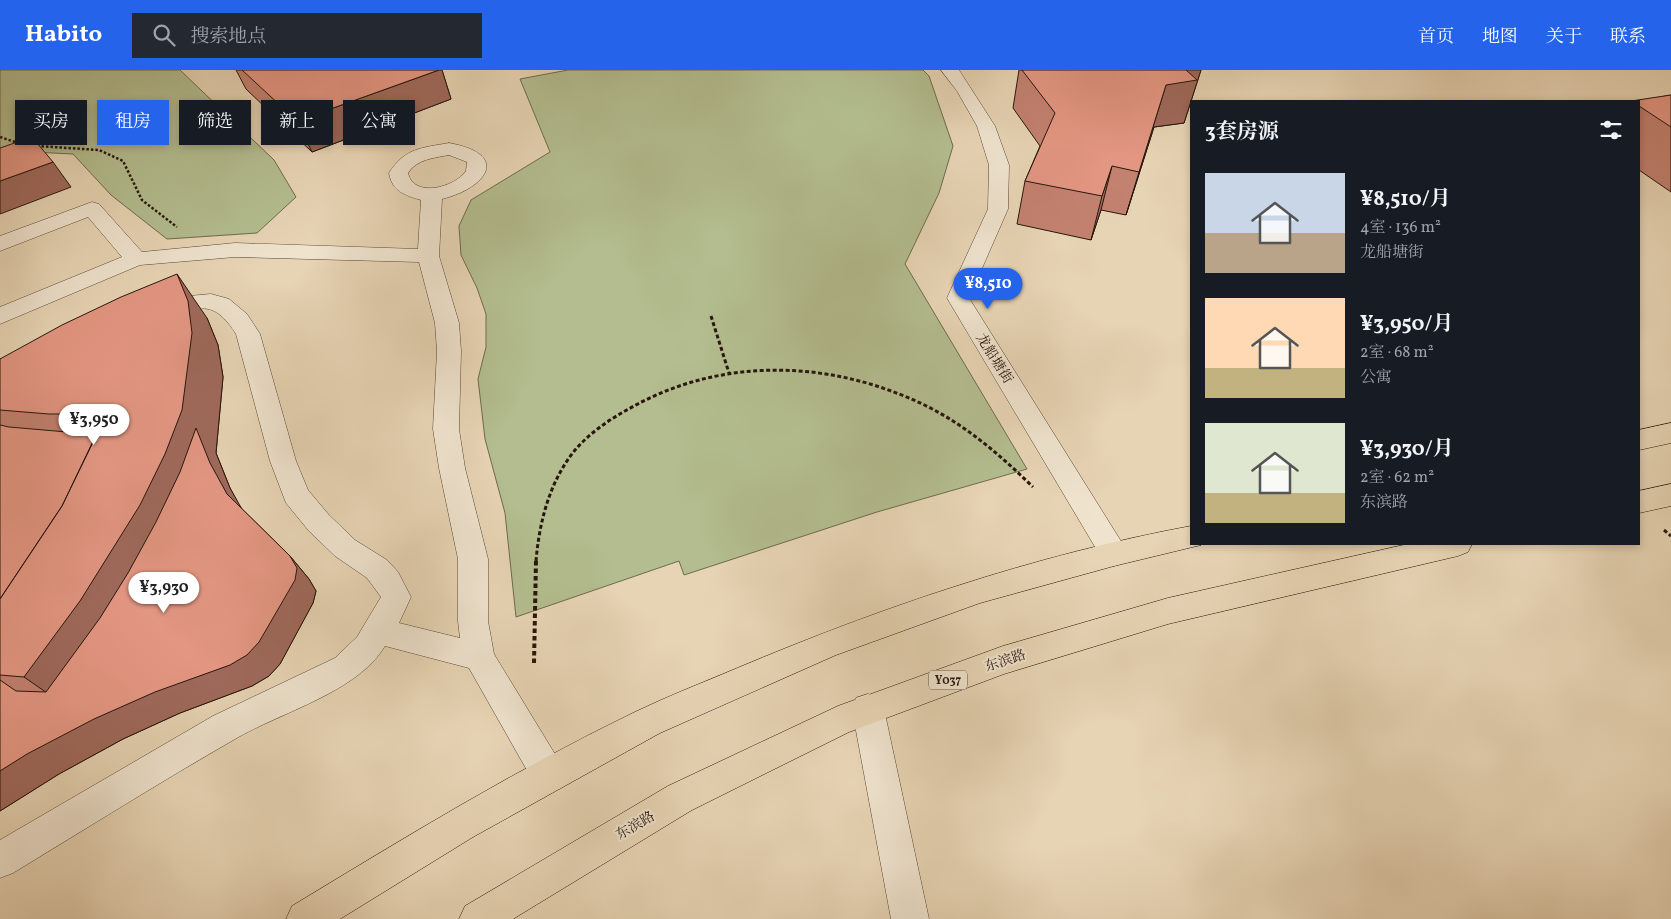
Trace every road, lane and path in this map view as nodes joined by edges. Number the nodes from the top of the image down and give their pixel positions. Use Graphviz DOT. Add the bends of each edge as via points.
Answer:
graph roads {
  1 [pos="950,70"];
  2 [pos="0,137"];
  3 [pos="15,142"];
  4 [pos="36,146"];
  5 [pos="432,193"];
  6 [pos="179,228"];
  7 [pos="0,244"];
  8 [pos="428,256"];
  9 [pos="136,259"];
  10 [pos="0,316"];
  11 [pos="711,316"];
  12 [pos="137,320"];
  13 [pos="729,373"];
  14 [pos="1671,433"];
  15 [pos="1640,440"];
  16 [pos="1037,491"];
  17 [pos="1671,495"];
  18 [pos="1640,502"];
  19 [pos="1190,537"];
  20 [pos="1454,545"];
  21 [pos="1114,554"];
  22 [pos="378,631"];
  23 [pos="480,657"];
  24 [pos="534,663"];
  25 [pos="868,709"];
  26 [pos="549,776"];
  27 [pos="0,860"];
  28 [pos="305,919"];
  29 [pos="478,919"];
  30 [pos="910,919"];
  1 -- 21 [label="street, 龙船塘街" via="986,126 999,166 998,209 958,298"];
  2 -- 3 [label="path"];
  4 -- 6 [label="path" via="99,150 122,161 137,195 150,209"];
  5 -- 8 [label="street"];
  7 -- 9 [label="street" via="92,208"];
  8 -- 9 [label="street" via="235,250"];
  8 -- 23 [label="street" via="447,323 446,429 472,559 473,621"];
  9 -- 10 [label="street"];
  11 -- 13 [label="path"];
  12 -- 22 [label="street" via="193,302 213,301 228,306 238,316 248,334 283,462 296,495 345,548 377,569 393,588 396,597 393,608"];
  13 -- 16 [label="path" via="763,369 805,370 892,391 967,427"];
  13 -- 24 [label="path" via="693,381 655,395 612,418 571,455 550,495 540,535"];
  14 -- 15 [label="main road"];
  17 -- 18 [label="main road"];
  19 -- 21 [label="main road"];
  20 -- 25 [label="main road, 东滨路 / Y037" via="1168,611 1003,660"];
  21 -- 26 [label="main road" via="979,591 826,644 648,722"];
  22 -- 23 [label="street"];
  22 -- 27 [label="street" via="359,658 346,668 225,727"];
  23 -- 26 [label="street"];
  25 -- 29 [label="main road, 东滨路 / Y037" via="680,798"];
  25 -- 30 [label="street"];
  26 -- 28 [label="main road" via="460,824"];
}
